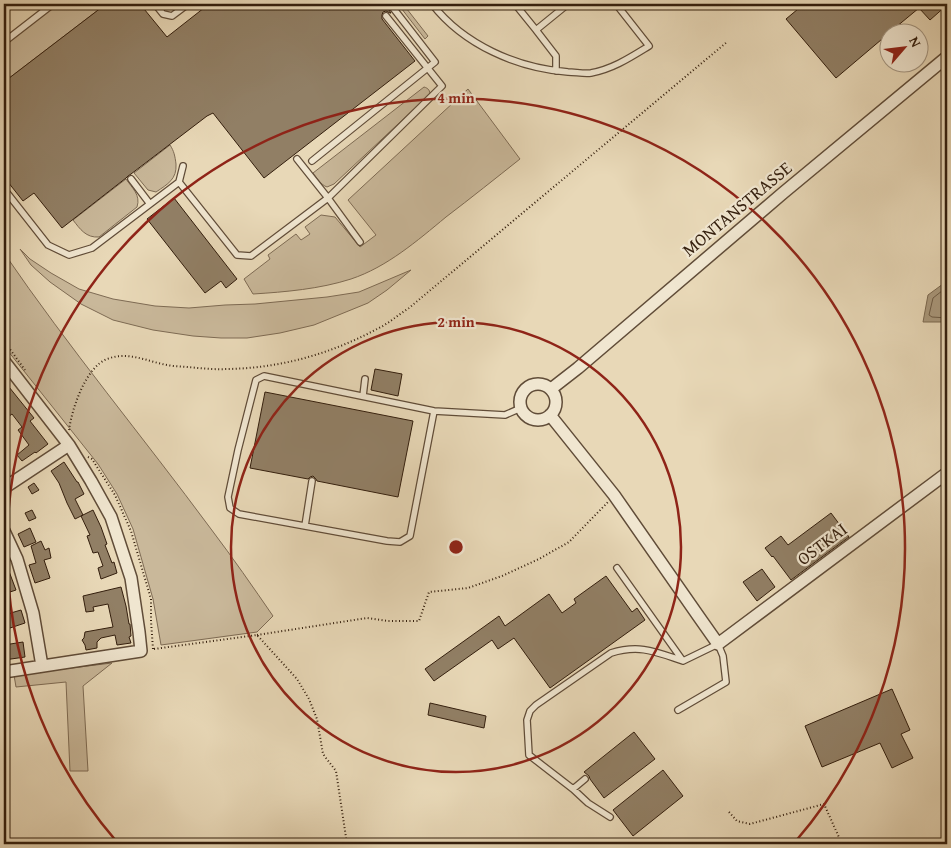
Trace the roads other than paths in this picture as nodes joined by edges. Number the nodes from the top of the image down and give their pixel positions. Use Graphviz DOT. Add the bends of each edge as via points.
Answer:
graph roads {
  1 [pos="53,4"];
  2 [pos="155,4"];
  3 [pos="188,4"];
  4 [pos="390,4"];
  5 [pos="432,4"];
  6 [pos="515,4"];
  7 [pos="568,4"];
  8 [pos="616,4"];
  9 [pos="386,16"];
  10 [pos="536,30"];
  11 [pos="4,42"];
  12 [pos="947,57"];
  13 [pos="428,68"];
  14 [pos="556,71"];
  15 [pos="297,160"];
  16 [pos="312,161"];
  17 [pos="183,166"];
  18 [pos="132,179"];
  19 [pos="180,182"];
  20 [pos="4,189"];
  21 [pos="328,198"];
  22 [pos="150,204"];
  23 [pos="360,242"];
  24 [pos="4,361"];
  25 [pos="365,379"];
  26 [pos="551,389"];
  27 [pos="363,396"];
  28 [pos="521,408"];
  29 [pos="434,411"];
  30 [pos="550,415"];
  31 [pos="69,445"];
  32 [pos="947,473"];
  33 [pos="312,481"];
  34 [pos="4,488"];
  35 [pos="305,526"];
  36 [pos="4,531"];
  37 [pos="616,568"];
  38 [pos="718,644"];
  39 [pos="683,661"];
  40 [pos="42,666"];
  41 [pos="4,672"];
  42 [pos="678,710"];
  43 [pos="585,779"];
  44 [pos="573,788"];
  45 [pos="610,818"];
  1 -- 11 [label="lane"];
  2 -- 3 [label="lane" via="163,14 172,16"];
  4 -- 13 [label="lane" via="435,62"];
  5 -- 14 [label="lane" via="477,44 506,58"];
  6 -- 10 [label="lane"];
  7 -- 10 [label="lane"];
  8 -- 14 [label="lane" via="650,46 609,68 589,73"];
  9 -- 13 [label="lane"];
  10 -- 14 [label="lane" via="556,56"];
  12 -- 26 [label="street, MONTANSTRASSE"];
  13 -- 16 [label="lane"];
  13 -- 21 [label="lane" via="442,86"];
  15 -- 21 [label="lane"];
  17 -- 19 [label="lane"];
  18 -- 22 [label="lane"];
  19 -- 21 [label="lane" via="237,255 251,256"];
  19 -- 22 [label="lane"];
  20 -- 22 [label="lane" via="48,245 69,254 92,248"];
  21 -- 23 [label="lane"];
  24 -- 31 [label="street"];
  25 -- 27 [label="lane"];
  26 -- 28 [label="street" via="540,384 530,386 522,394"];
  26 -- 30 [label="street" via="556,406"];
  27 -- 29 [label="lane"];
  27 -- 35 [label="lane" via="264,376 256,380 228,497 230,508 238,514"];
  28 -- 29 [label="lane" via="505,415"];
  28 -- 30 [label="street" via="535,420"];
  29 -- 35 [label="lane" via="410,536 400,542 387,541"];
  30 -- 38 [label="street" via="614,495"];
  31 -- 34 [label="street"];
  31 -- 40 [label="street" via="111,517 131,578 141,651"];
  32 -- 38 [label="street, OSTKAI"];
  33 -- 35 [label="lane"];
  36 -- 40 [label="street" via="17,558 33,613"];
  37 -- 39 [label="lane"];
  38 -- 39 [label="lane"];
  38 -- 42 [label="lane" via="726,682"];
  39 -- 44 [label="lane" via="648,650 625,648 611,653 530,711 527,720 529,754"];
  40 -- 41 [label="street"];
  43 -- 44 [label="lane"];
  44 -- 45 [label="lane"];
}
